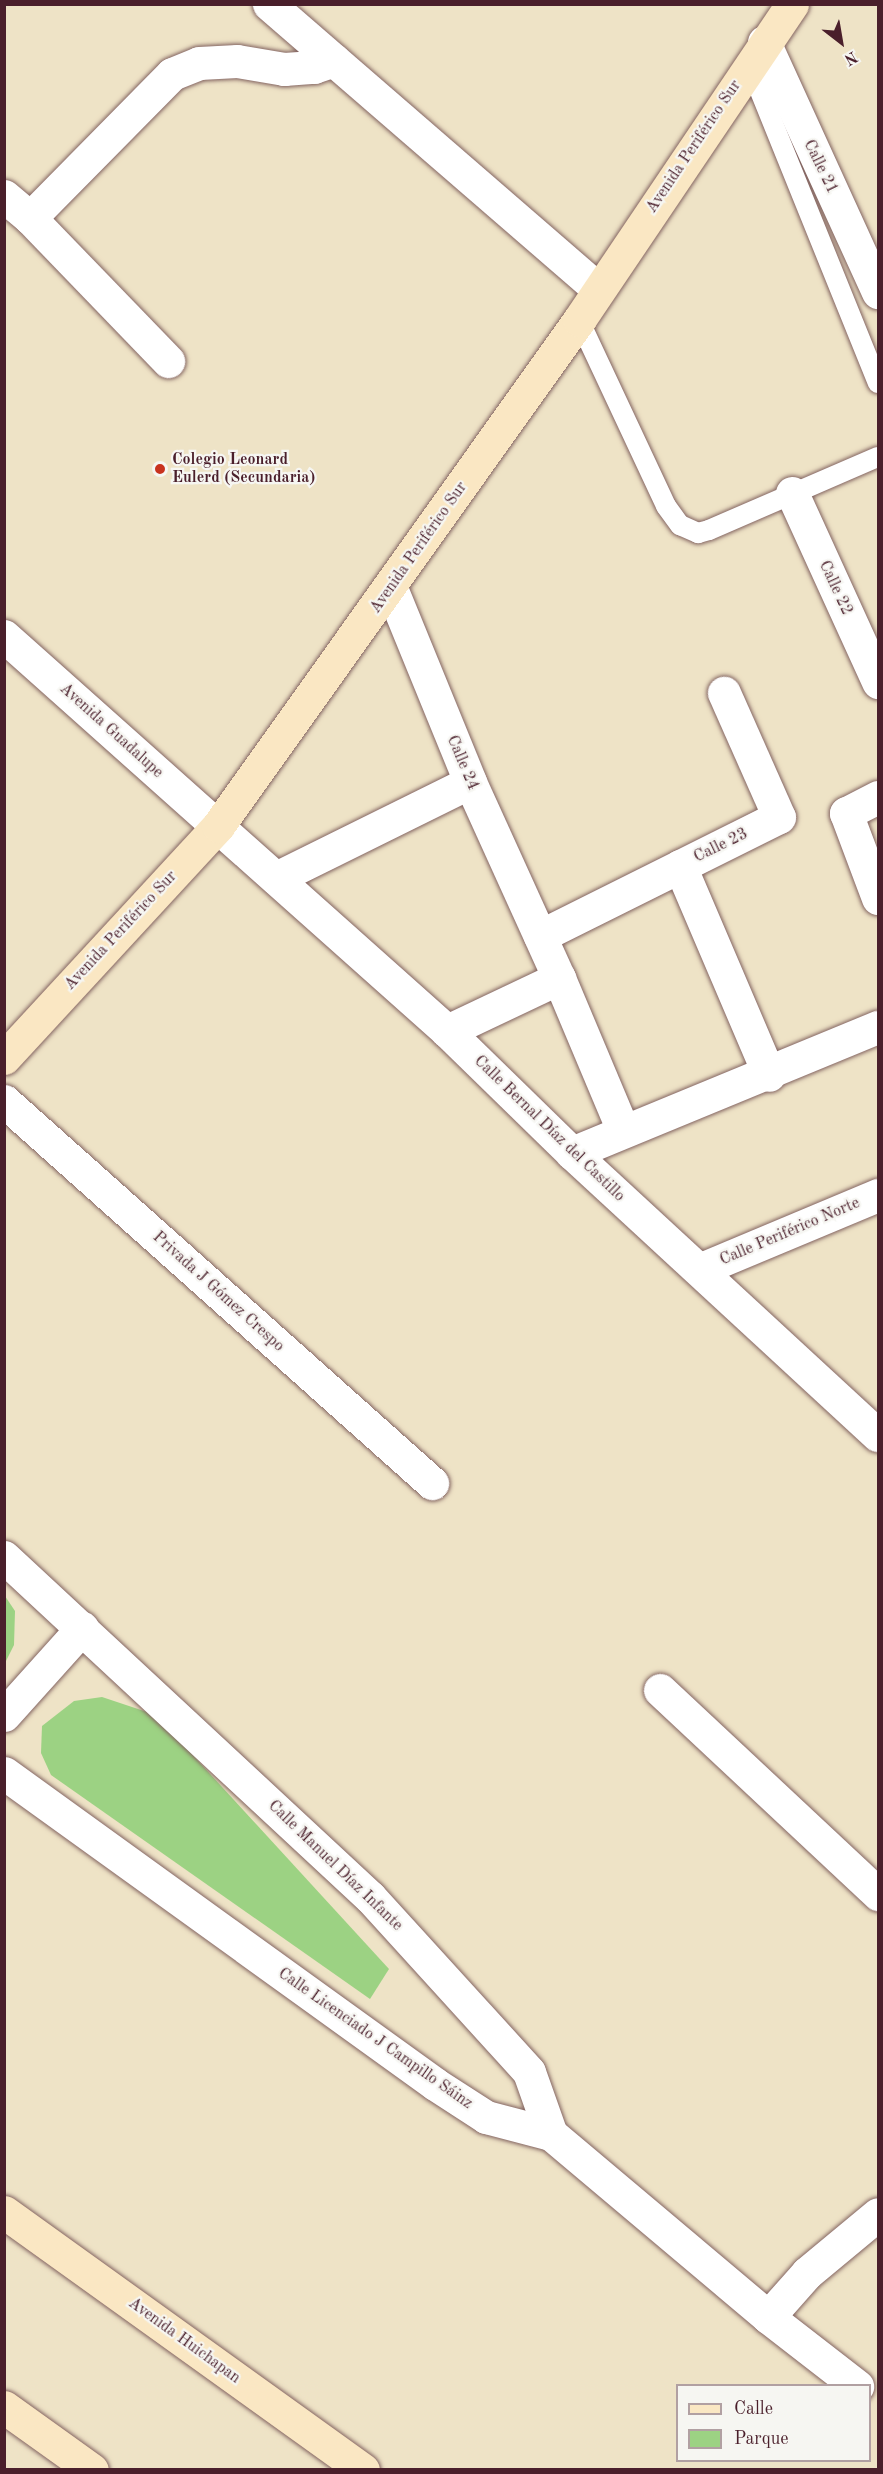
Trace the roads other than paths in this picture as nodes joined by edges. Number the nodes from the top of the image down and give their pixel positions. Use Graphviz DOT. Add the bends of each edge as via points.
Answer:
graph roads {
  1 [pos="269,4"];
  2 [pos="792,4"];
  3 [pos="756,53"];
  4 [pos="334,60"];
  5 [pos="4,196"];
  6 [pos="30,218"];
  7 [pos="875,272"];
  8 [pos="598,289"];
  9 [pos="579,320"];
  10 [pos="168,361"];
  11 [pos="879,383"];
  12 [pos="879,456"];
  13 [pos="792,493"];
  14 [pos="391,588"];
  15 [pos="7,644"];
  16 [pos="879,682"];
  17 [pos="724,693"];
  18 [pos="470,782"];
  19 [pos="879,797"];
  20 [pos="218,826"];
  21 [pos="680,866"];
  22 [pos="276,878"];
  23 [pos="879,898"];
  24 [pos="540,936"];
  25 [pos="559,978"];
  26 [pos="879,1027"];
  27 [pos="447,1031"];
  28 [pos="4,1058"];
  29 [pos="769,1075"];
  30 [pos="4,1101"];
  31 [pos="623,1130"];
  32 [pos="572,1153"];
  33 [pos="879,1195"];
  34 [pos="701,1269"];
  35 [pos="879,1435"];
  36 [pos="432,1483"];
  37 [pos="4,1557"];
  38 [pos="82,1628"];
  39 [pos="660,1690"];
  40 [pos="4,1715"];
  41 [pos="4,1773"];
  42 [pos="879,1894"];
  43 [pos="551,2134"];
  44 [pos="4,2212"];
  45 [pos="879,2214"];
  46 [pos="768,2317"];
  47 [pos="856,2384"];
  48 [pos="4,2407"];
  49 [pos="92,2469"];
  50 [pos="363,2469"];
  1 -- 4 [label="street"];
  2 -- 3 [label="street, Avenida Periférico Sur"];
  3 -- 7 [label="street, Calle 21" via="776,76"];
  3 -- 8 [label="street, Avenida Periférico Sur"];
  3 -- 11 [label="lane"];
  4 -- 6 [label="street" via="314,68 284,69 237,61 199,63 172,74"];
  4 -- 8 [label="street"];
  5 -- 6 [label="street"];
  6 -- 10 [label="street"];
  8 -- 9 [label="street, Avenida Periférico Sur"];
  9 -- 13 [label="lane" via="666,506 680,525 698,532 709,531"];
  9 -- 14 [label="street, Avenida Periférico Sur"];
  12 -- 13 [label="lane"];
  13 -- 16 [label="street, Calle 22"];
  14 -- 18 [label="street, Calle 24"];
  14 -- 20 [label="street, Avenida Periférico Sur"];
  15 -- 20 [label="street, Avenida Guadalupe"];
  17 -- 21 [label="street, Calle 23" via="779,817"];
  18 -- 22 [label="street"];
  18 -- 24 [label="street, Calle 24"];
  19 -- 23 [label="street" via="846,813"];
  20 -- 22 [label="street, Calle Bernal Díaz del Castillo"];
  20 -- 28 [label="street, Avenida Periférico Sur"];
  21 -- 24 [label="street"];
  21 -- 29 [label="street, Calle 23"];
  22 -- 27 [label="street, Calle Bernal Díaz del Castillo"];
  24 -- 25 [label="street, Calle 24"];
  25 -- 27 [label="street"];
  25 -- 31 [label="street, Calle 24"];
  26 -- 29 [label="street"];
  27 -- 32 [label="street, Calle Bernal Díaz del Castillo"];
  29 -- 31 [label="street"];
  30 -- 36 [label="street, Privada J Gómez Crespo"];
  31 -- 32 [label="street"];
  32 -- 34 [label="street, Calle Bernal Díaz del Castillo"];
  33 -- 34 [label="street, Calle Periférico Norte"];
  34 -- 35 [label="street, Calle Bernal Díaz del Castillo"];
  37 -- 38 [label="street, Calle Manuel Díaz Infante"];
  38 -- 40 [label="street"];
  38 -- 43 [label="street, Calle Manuel Díaz Infante" via="370,1897 479,2014 529,2072"];
  39 -- 42 [label="street"];
  41 -- 43 [label="street, Calle Licenciado J Campillo Sáinz" via="460,2101 486,2117"];
  43 -- 46 [label="street, Calle Licenciado J Campillo Sáinz"];
  44 -- 50 [label="street, Avenida Huichapan"];
  45 -- 46 [label="street" via="807,2273"];
  46 -- 47 [label="street, Calle Licenciado J Campillo Sáinz"];
  48 -- 49 [label="street"];
}
